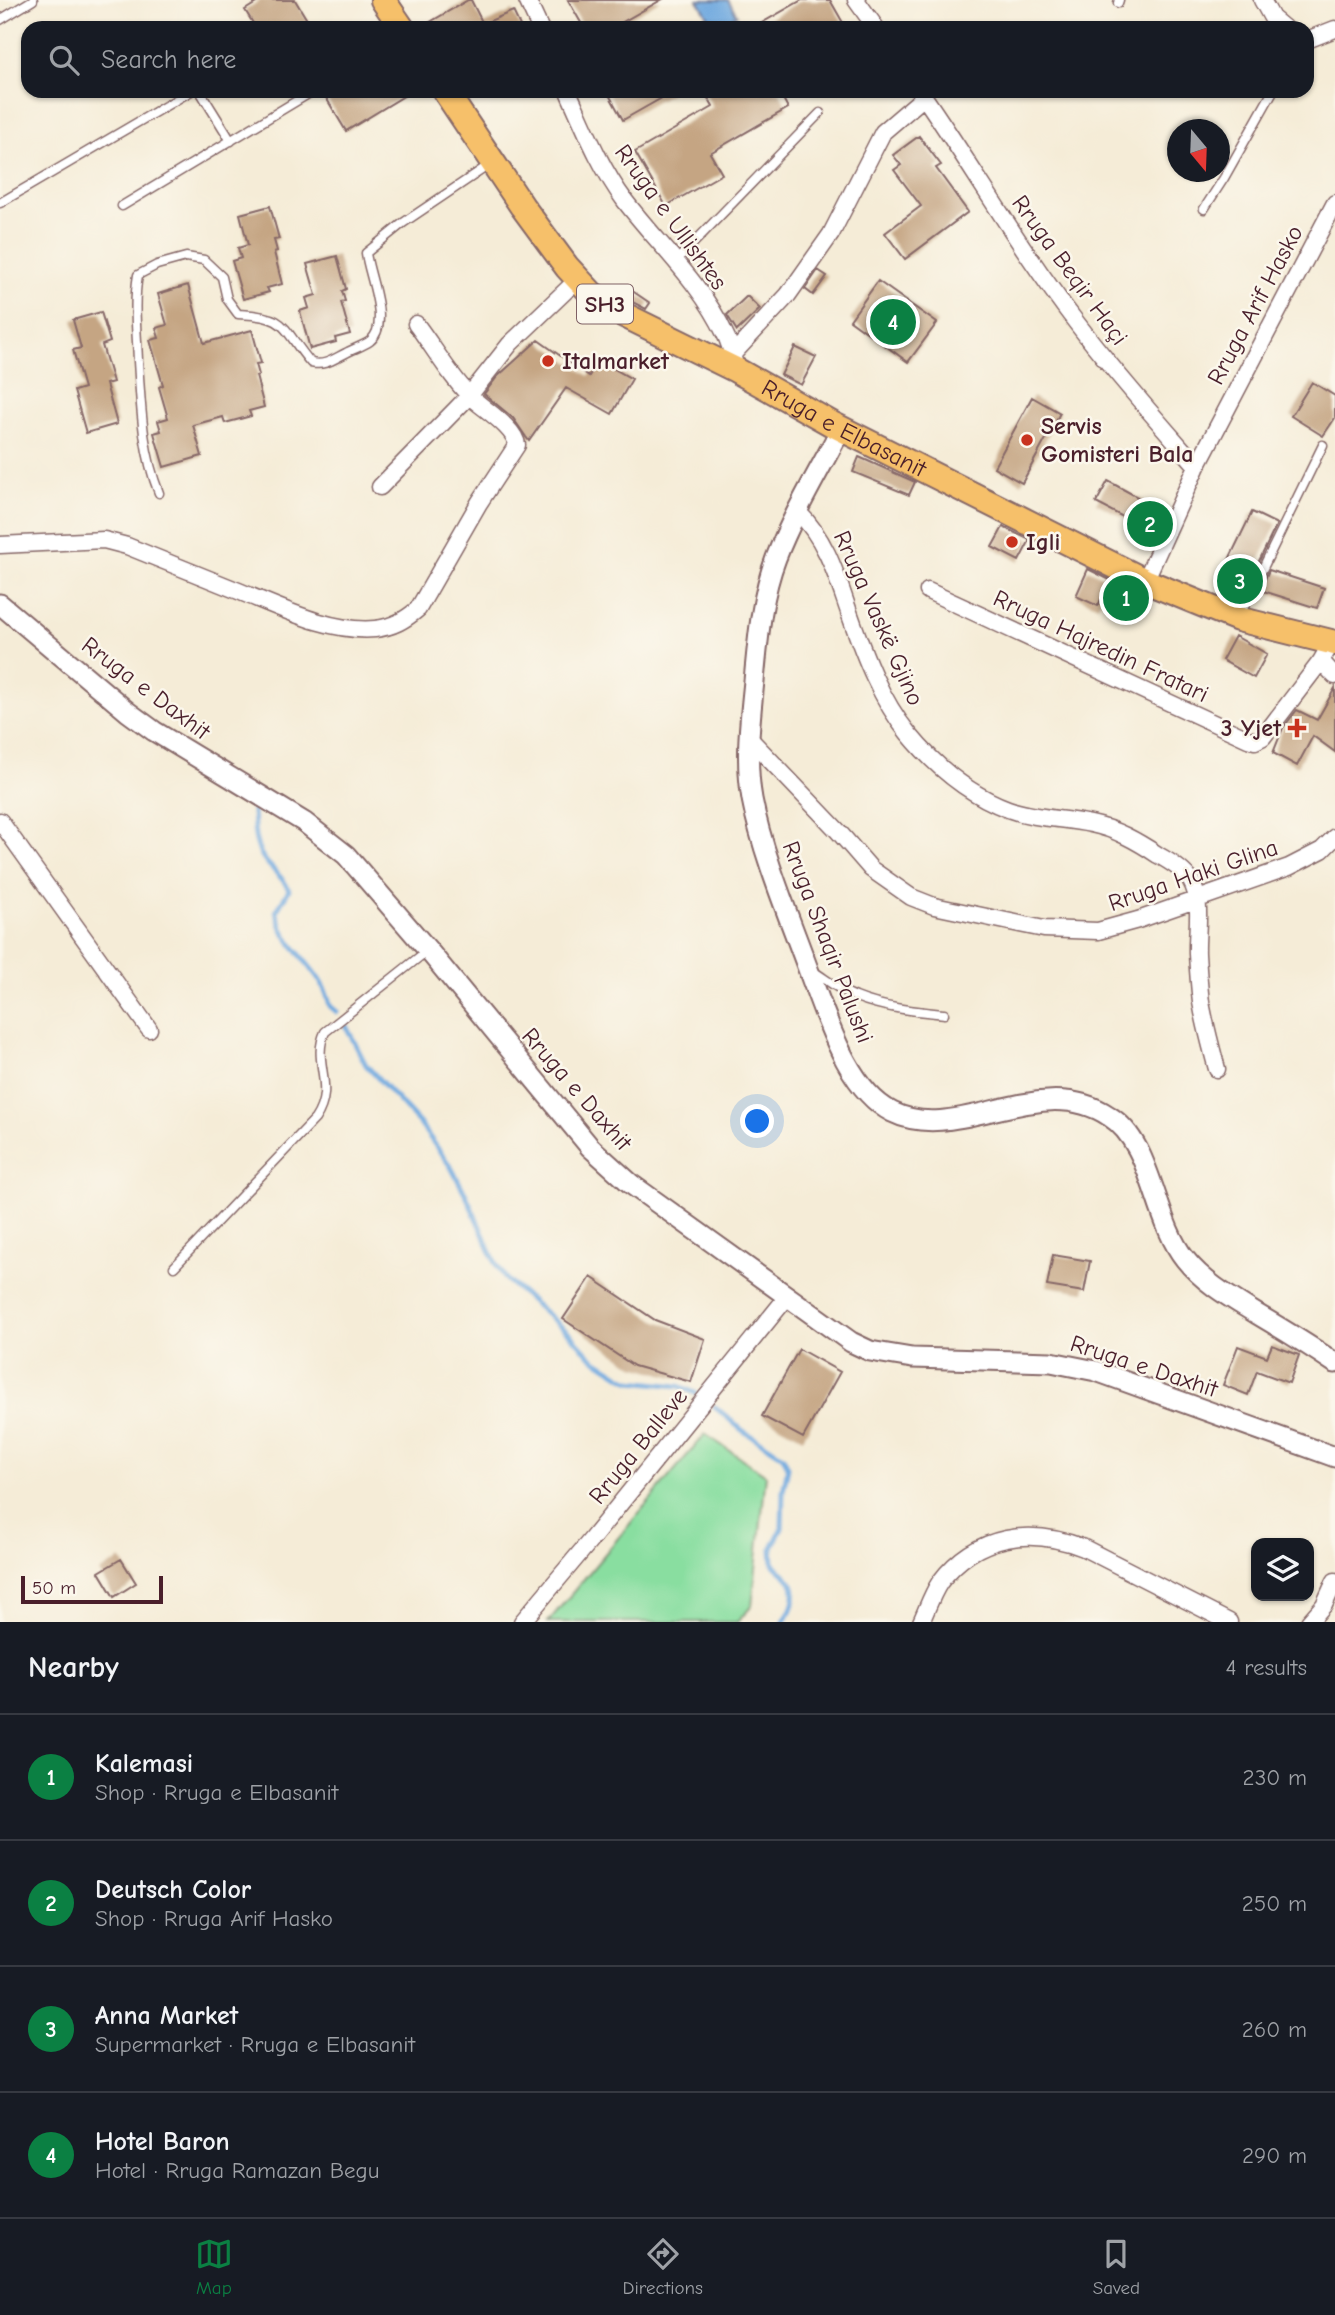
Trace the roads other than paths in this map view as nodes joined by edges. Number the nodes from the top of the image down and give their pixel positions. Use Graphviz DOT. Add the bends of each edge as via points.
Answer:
graph roads {
  1 [pos="33,0"];
  2 [pos="383,0"];
  3 [pos="527,0"];
  4 [pos="856,0"];
  5 [pos="1262,0"];
  6 [pos="0,20"];
  7 [pos="397,21"];
  8 [pos="537,21"];
  9 [pos="871,21"];
  10 [pos="1277,21"];
  11 [pos="1335,29"];
  12 [pos="1314,37"];
  13 [pos="179,98"];
  14 [pos="204,98"];
  15 [pos="302,98"];
  16 [pos="450,98"];
  17 [pos="571,98"];
  18 [pos="918,98"];
  19 [pos="925,98"];
  20 [pos="1269,98"];
  21 [pos="820,113"];
  22 [pos="231,141"];
  23 [pos="493,163"];
  24 [pos="0,203"];
  25 [pos="1335,203"];
  26 [pos="122,206"];
  27 [pos="1204,209"];
  28 [pos="676,261"];
  29 [pos="578,280"];
  30 [pos="416,324"];
  31 [pos="734,363"];
  32 [pos="469,396"];
  33 [pos="841,429"];
  34 [pos="1323,445"];
  35 [pos="1197,466"];
  36 [pos="380,487"];
  37 [pos="159,493"];
  38 [pos="798,512"];
  39 [pos="0,545"];
  40 [pos="1145,581"];
  41 [pos="928,591"];
  42 [pos="0,604"];
  43 [pos="1238,619"];
  44 [pos="1329,649"];
  45 [pos="1335,676"];
  46 [pos="749,738"];
  47 [pos="0,821"];
  48 [pos="1335,837"];
  49 [pos="1197,900"];
  50 [pos="428,950"];
  51 [pos="808,967"];
  52 [pos="943,1014"];
  53 [pos="149,1030"];
  54 [pos="1217,1069"];
  55 [pos="174,1267"];
  56 [pos="787,1297"];
  57 [pos="1335,1363"];
  58 [pos="1335,1457"];
  59 [pos="1335,1581"];
  60 [pos="522,1622"];
  61 [pos="921,1622"];
  62 [pos="1229,1622"];
  63 [pos="1309,1622"];
  1 -- 6 [label="lane"];
  2 -- 7 [label="main road"];
  3 -- 8 [label="street"];
  4 -- 9 [label="street"];
  5 -- 10 [label="street"];
  11 -- 12 [label="street"];
  13 -- 24 [label="lane"];
  14 -- 22 [label="lane"];
  15 -- 22 [label="lane"];
  16 -- 23 [label="main road, Rruga e Elbasanit / SH3"];
  17 -- 28 [label="street, Rruga e Ullishtes" via="611,179"];
  18 -- 31 [label="street" via="883,132 831,234"];
  19 -- 35 [label="street, Rruga Beqir Haçi" via="1075,321"];
  20 -- 27 [label="lane"];
  21 -- 28 [label="lane"];
  22 -- 26 [label="lane"];
  23 -- 29 [label="main road, Rruga e Elbasanit / SH3"];
  23 -- 37 [label="lane" via="366,253 380,325 371,340 321,365 310,363 280,322 238,314 227,299 222,277 204,260 186,257 138,275 134,296 142,420 150,470"];
  25 -- 35 [label="street, Rruga Arif Hasko"];
  28 -- 31 [label="street, Rruga e Ullishtes" via="726,334"];
  29 -- 31 [label="main road, Rruga e Elbasanit / SH3" via="616,311"];
  29 -- 32 [label="street" via="510,344"];
  30 -- 32 [label="street"];
  31 -- 33 [label="main road, Rruga e Elbasanit / SH3"];
  32 -- 36 [label="street"];
  32 -- 39 [label="street" via="509,429 517,445 418,609 391,626 356,629 307,618 104,540"];
  33 -- 38 [label="street, Rruga Shaqir Palushi"];
  33 -- 40 [label="main road, Rruga e Elbasanit / SH3"];
  34 -- 43 [label="lane"];
  35 -- 40 [label="street, Rruga Arif Hasko"];
  38 -- 46 [label="street, Rruga Shaqir Palushi" via="767,587"];
  38 -- 49 [label="street, Rruga Vaskë Gjino" via="821,541 834,568 888,703 942,770 1009,809 1092,824 1129,836 1182,872 1191,881"];
  40 -- 43 [label="main road, Rruga e Elbasanit / SH3"];
  41 -- 44 [label="street, Rruga Hajredin Fratari" via="1255,741 1263,737"];
  42 -- 50 [label="street, Rruga e Daxhit" via="154,731 326,839 368,879"];
  43 -- 44 [label="main road, Rruga e Elbasanit / SH3"];
  44 -- 45 [label="street"];
  46 -- 49 [label="street, Rruga Haki Glina" via="871,869 911,897 934,906 1044,929 1098,931"];
  46 -- 51 [label="street, Rruga Shaqir Palushi" via="753,801"];
  47 -- 53 [label="street"];
  48 -- 49 [label="street, Rruga Haki Glina" via="1322,850 1289,867"];
  49 -- 54 [label="street" via="1201,1002"];
  50 -- 55 [label="lane" via="325,1032 320,1048 325,1088 321,1110"];
  50 -- 56 [label="street, Rruga e Daxhit" via="609,1166"];
  51 -- 52 [label="lane" via="857,998"];
  51 -- 57 [label="street, Rruga Shaqir Palushi" via="830,1028 854,1074 882,1106 909,1119 926,1121 1065,1099 1091,1105 1128,1130 1170,1235 1198,1275"];
  56 -- 58 [label="street, Rruga e Daxhit" via="870,1351 912,1358 1073,1365"];
  56 -- 60 [label="street, Rruga Balleve"];
  59 -- 63 [label="street" via="1324,1605"];
  61 -- 62 [label="street" via="938,1584 969,1555 1008,1538 1031,1536 1084,1548"];
}
